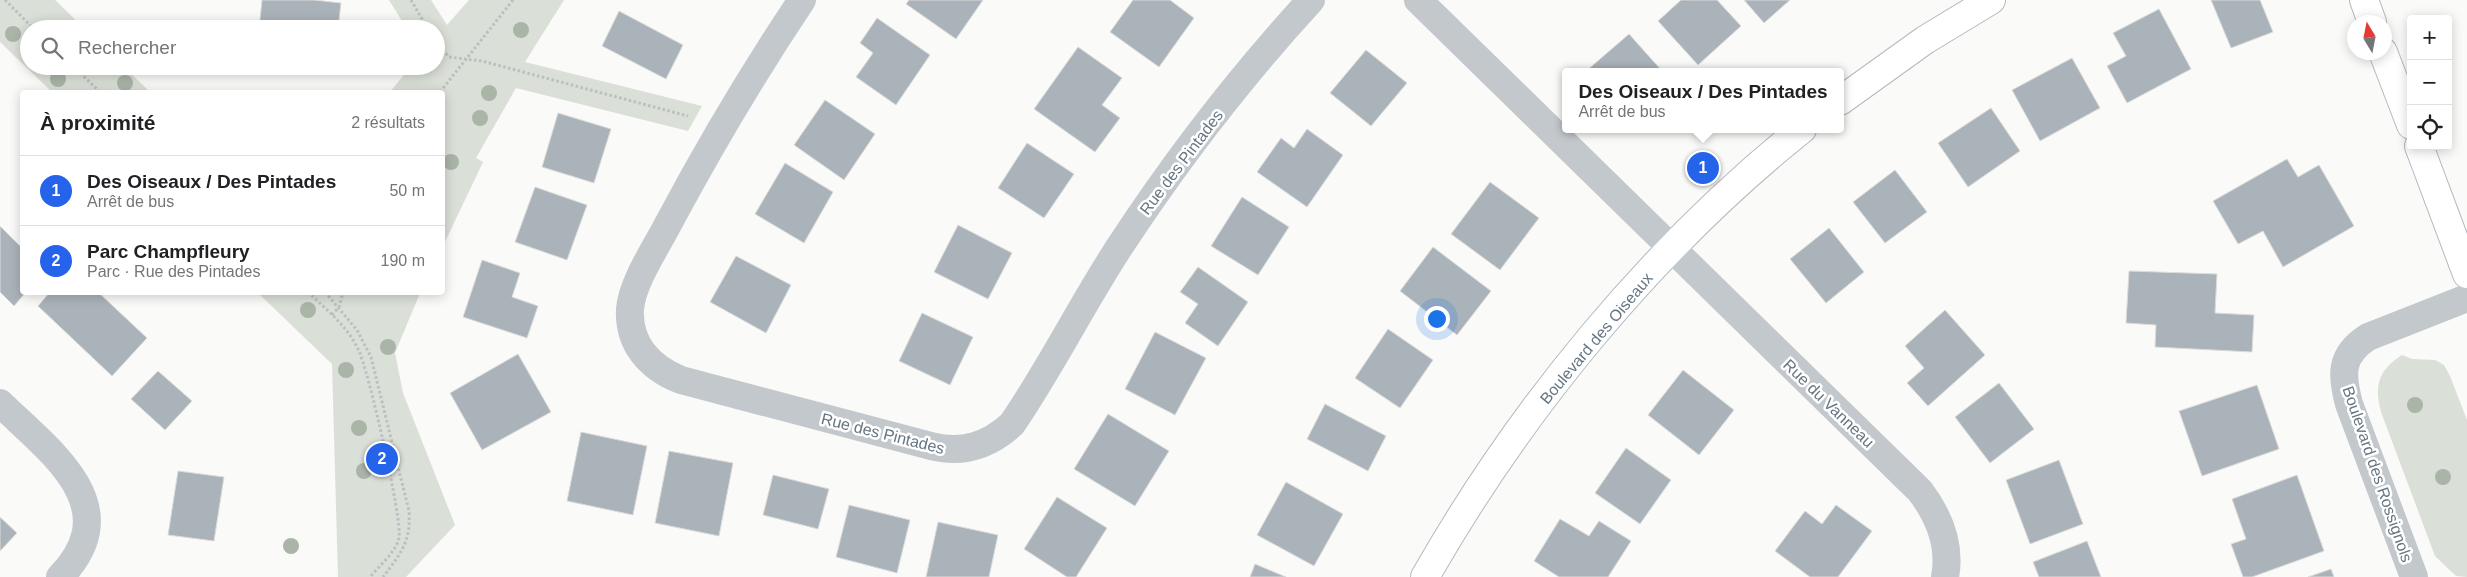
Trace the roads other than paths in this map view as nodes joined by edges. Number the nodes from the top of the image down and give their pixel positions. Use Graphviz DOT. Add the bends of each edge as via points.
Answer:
graph roads {
  1 [pos="802,0"];
  2 [pos="1311,0"];
  3 [pos="1418,0"];
  4 [pos="1991,0"];
  5 [pos="2364,0"];
  6 [pos="2369,15"];
  7 [pos="2387,60"];
  8 [pos="1844,98"];
  9 [pos="2407,114"];
  10 [pos="1797,133"];
  11 [pos="2420,150"];
  12 [pos="1673,249"];
  13 [pos="2467,274"];
  14 [pos="2467,298"];
  15 [pos="0,403"];
  16 [pos="60,577"];
  17 [pos="1425,577"];
  18 [pos="1946,577"];
  19 [pos="2414,577"];
  1 -- 2 [label="street, Rue des Pintades" via="739,100 657,244 633,295 630,307 632,331 650,363 681,380 956,450 986,443 1012,424 1120,245 1236,88"];
  3 -- 12 [label="street"];
  4 -- 8 [label="street" via="1925,40"];
  5 -- 6 [label="street"];
  7 -- 9 [label="street"];
  10 -- 12 [label="street, Boulevard des Oiseaux" via="1741,179"];
  11 -- 13 [label="street"];
  12 -- 17 [label="street, Boulevard des Oiseaux" via="1562,374 1481,485"];
  12 -- 18 [label="street, Rue du Vanneau" via="1920,491 1935,513 1945,540"];
  14 -- 19 [label="street, Boulevard des Rossignols" via="2368,337 2348,353 2345,365 2349,404"];
  15 -- 16 [label="street" via="70,472 82,493 86,529 78,552"];
}
